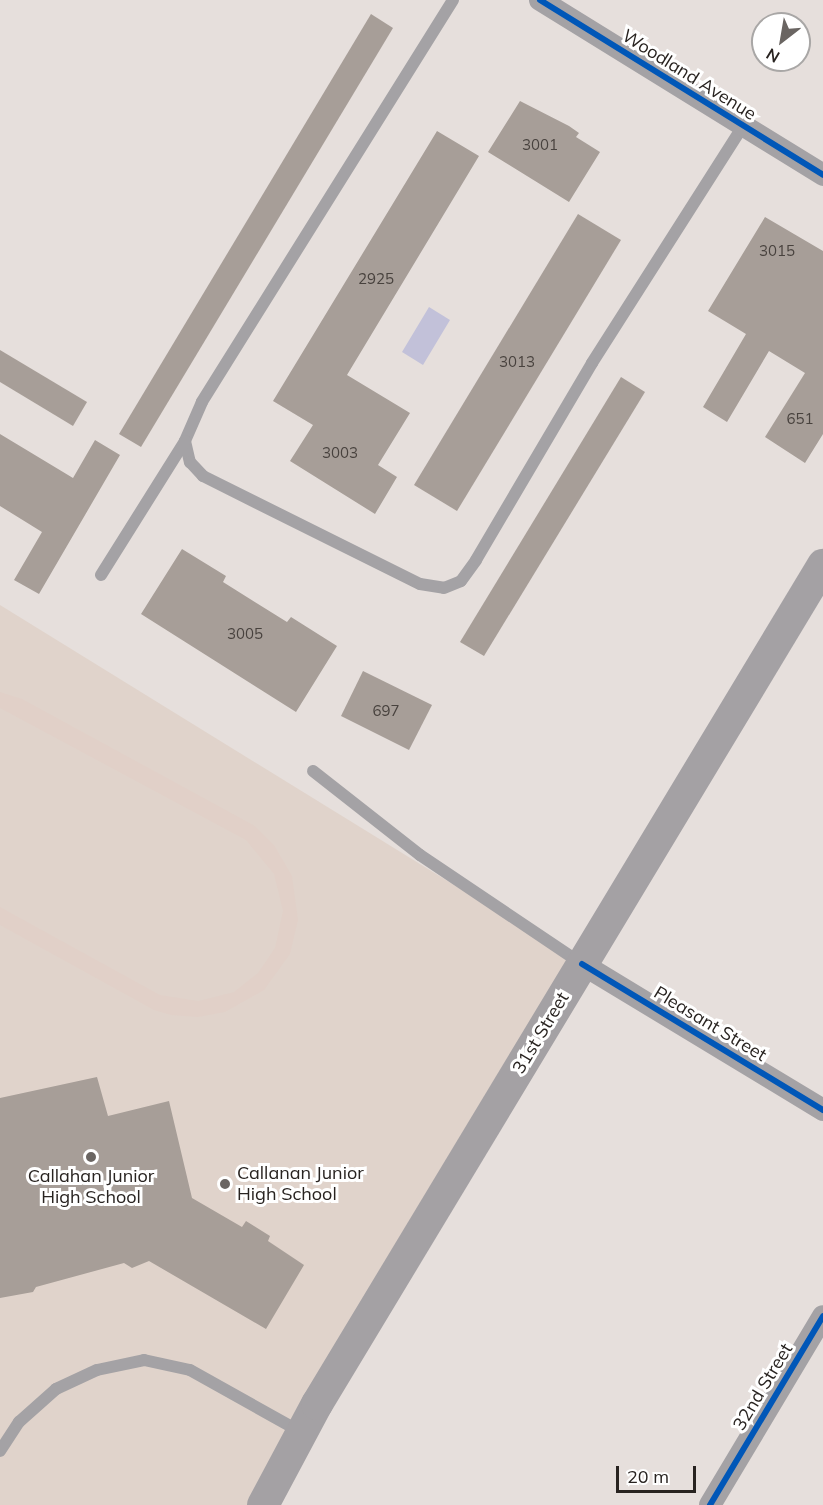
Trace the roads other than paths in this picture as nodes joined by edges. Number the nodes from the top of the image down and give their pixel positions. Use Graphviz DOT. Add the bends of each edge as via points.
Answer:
graph roads {
  1 [pos="453,0"];
  2 [pos="540,0"];
  3 [pos="743,126"];
  4 [pos="823,175"];
  5 [pos="185,441"];
  6 [pos="823,565"];
  7 [pos="101,575"];
  8 [pos="314,771"];
  9 [pos="582,964"];
  10 [pos="823,1110"];
  11 [pos="823,1316"];
  12 [pos="302,1433"];
  13 [pos="0,1451"];
  14 [pos="263,1505"];
  15 [pos="710,1505"];
  1 -- 5 [label="lane" via="202,402"];
  2 -- 3 [label="street, Woodland Avenue"];
  3 -- 4 [label="street, Woodland Avenue"];
  3 -- 5 [label="lane" via="592,363 460,581 444,588 420,584 203,476 190,462"];
  5 -- 7 [label="lane"];
  6 -- 9 [label="main road, 31st Street"];
  8 -- 9 [label="lane" via="420,855"];
  9 -- 10 [label="street, Pleasant Street"];
  9 -- 12 [label="main road, 31st Street"];
  11 -- 15 [label="street, 32nd Street"];
  12 -- 13 [label="lane" via="190,1370 144,1360 97,1370 56,1389 19,1422"];
  12 -- 14 [label="main road, 31st Street"];
}
